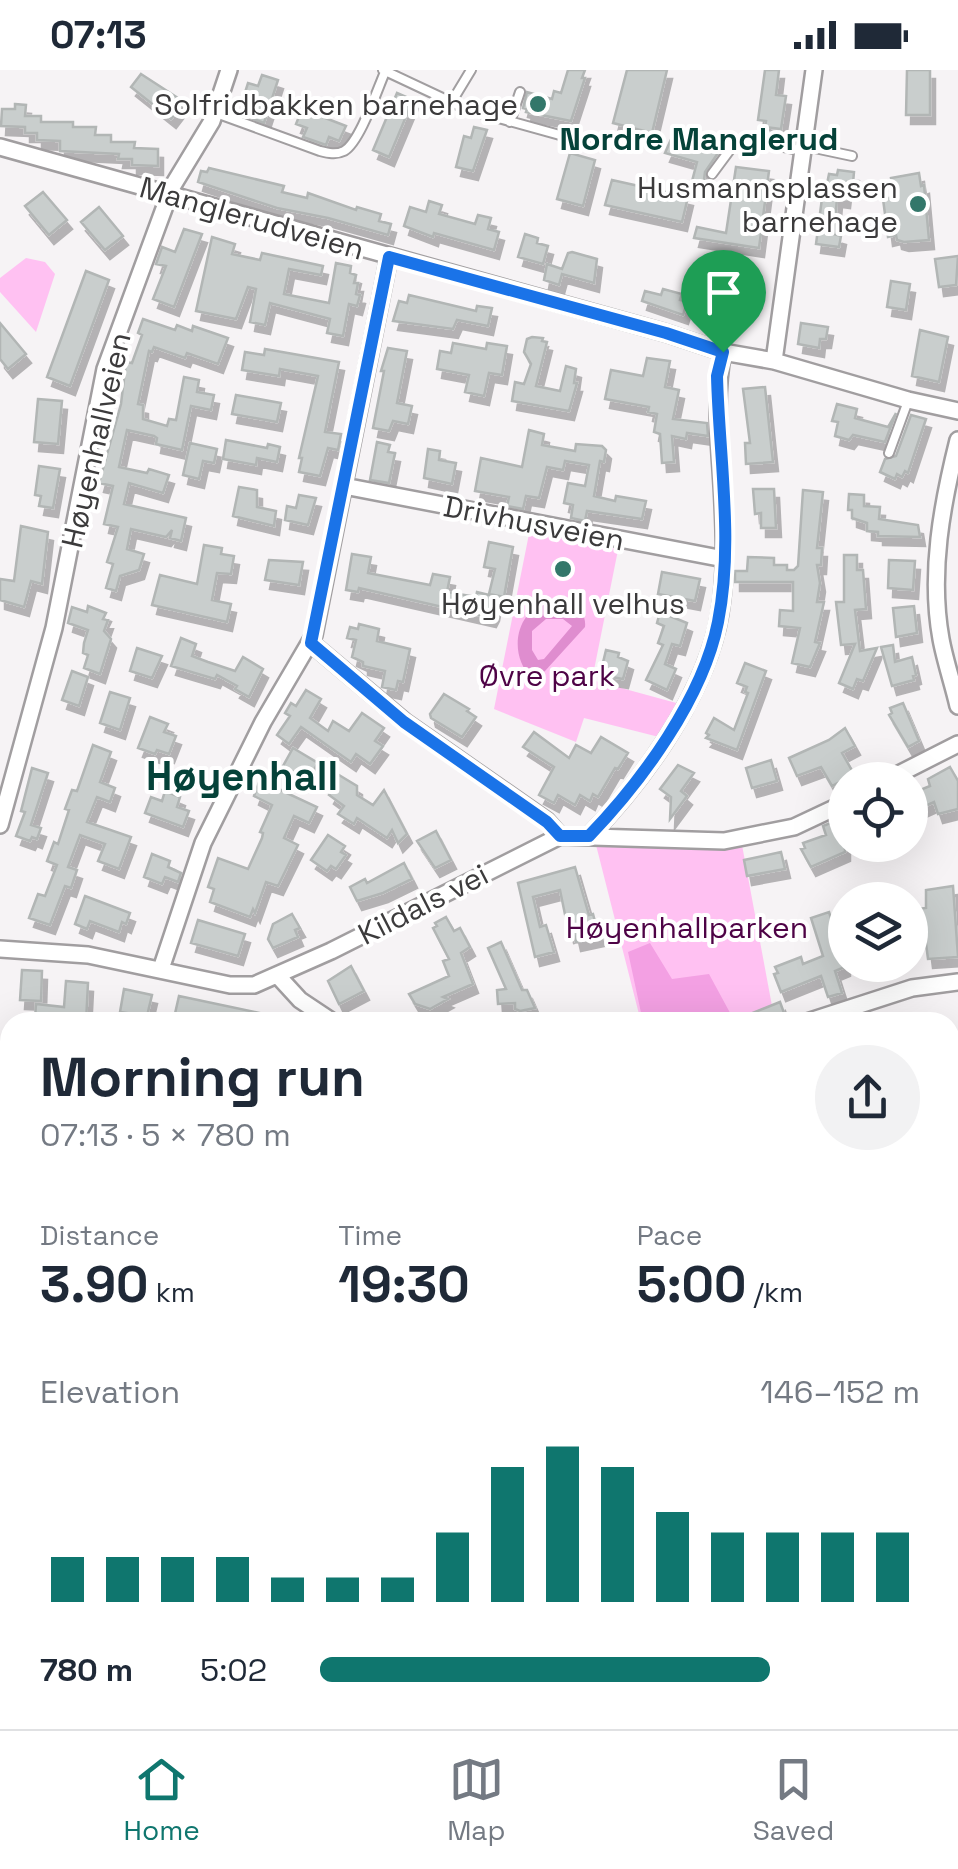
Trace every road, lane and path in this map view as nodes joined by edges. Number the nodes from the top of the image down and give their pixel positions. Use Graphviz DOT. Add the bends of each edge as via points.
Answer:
graph roads {
  1 [pos="229,70"];
  2 [pos="472,70"];
  3 [pos="814,70"];
  4 [pos="383,71"];
  5 [pos="520,92"];
  6 [pos="451,103"];
  7 [pos="216,113"];
  8 [pos="510,122"];
  9 [pos="585,142"];
  10 [pos="0,146"];
  11 [pos="805,148"];
  12 [pos="852,156"];
  13 [pos="712,174"];
  14 [pos="170,195"];
  15 [pos="389,257"];
  16 [pos="723,352"];
  17 [pos="774,361"];
  18 [pos="906,408"];
  19 [pos="958,411"];
  20 [pos="958,440"];
  21 [pos="889,453"];
  22 [pos="344,486"];
  23 [pos="724,559"];
  24 [pos="311,643"];
  25 [pos="958,706"];
  26 [pos="958,744"];
  27 [pos="922,762"];
  28 [pos="828,811"];
  29 [pos="0,825"];
  30 [pos="560,836"];
  31 [pos="589,836"];
  32 [pos="0,948"];
  33 [pos="161,969"];
  34 [pos="278,976"];
  35 [pos="958,982"];
  36 [pos="318,1012"];
  37 [pos="838,1012"];
  1 -- 7 [label="street, Høyenhallveien"];
  2 -- 6 [label="lane"];
  3 -- 11 [label="street"];
  4 -- 6 [label="lane"];
  4 -- 7 [label="lane" via="354,140 338,153"];
  5 -- 8 [label="lane"];
  6 -- 8 [label="lane"];
  7 -- 14 [label="street, Høyenhallveien"];
  8 -- 9 [label="lane"];
  10 -- 14 [label="street, Manglerudveien"];
  11 -- 12 [label="lane"];
  11 -- 13 [label="lane" via="744,139"];
  11 -- 17 [label="street"];
  14 -- 15 [label="street, Manglerudveien"];
  14 -- 29 [label="street, Høyenhallveien" via="105,369 54,628"];
  15 -- 16 [label="street, Manglerudveien"];
  15 -- 22 [label="street"];
  16 -- 17 [label="street, Manglerudveien"];
  16 -- 23 [label="street" via="717,381"];
  17 -- 18 [label="street, Manglerudveien"];
  18 -- 19 [label="street, Manglerudveien"];
  18 -- 21 [label="lane"];
  20 -- 25 [label="street" via="937,567 940,636"];
  22 -- 23 [label="street, Drivhusveien"];
  22 -- 24 [label="street"];
  23 -- 31 [label="street" via="717,626 696,686"];
  24 -- 30 [label="street" via="391,712"];
  24 -- 33 [label="street" via="262,722 209,831"];
  26 -- 27 [label="street"];
  28 -- 31 [label="street, Kildals vei" via="788,829 724,841"];
  30 -- 31 [label="street, Kildals vei"];
  30 -- 34 [label="street, Kildals vei"];
  32 -- 33 [label="street, Kildals vei"];
  33 -- 34 [label="street, Kildals vei" via="230,985"];
  34 -- 36 [label="street"];
  35 -- 37 [label="street" via="912,988"];
}
